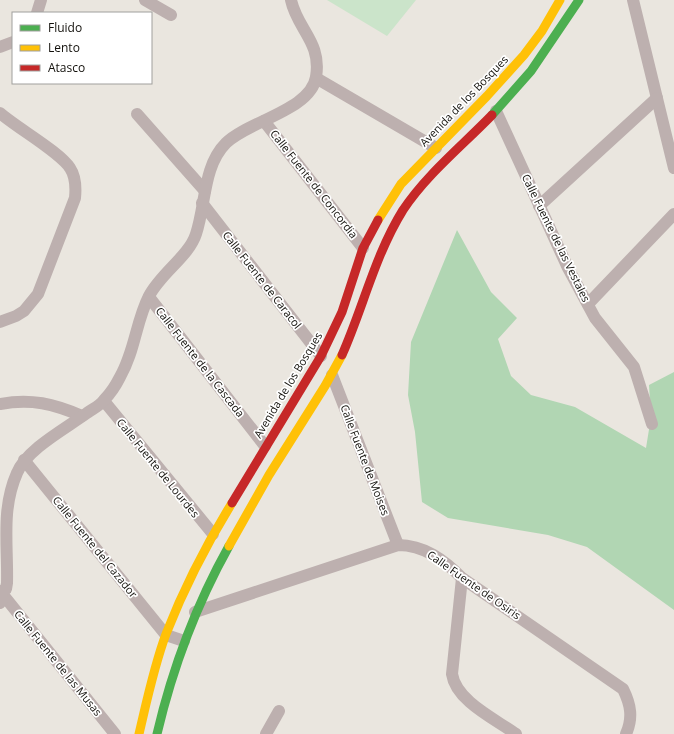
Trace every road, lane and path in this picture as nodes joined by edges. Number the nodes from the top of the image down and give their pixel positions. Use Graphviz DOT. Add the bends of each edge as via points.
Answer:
graph roads {
  1 [pos="41,0"];
  2 [pos="145,0"];
  3 [pos="291,0"];
  4 [pos="560,0"];
  5 [pos="579,0"];
  6 [pos="633,0"];
  7 [pos="37,12"];
  8 [pos="171,14"];
  9 [pos="12,42"];
  10 [pos="0,47"];
  11 [pos="316,78"];
  12 [pos="657,98"];
  13 [pos="496,111"];
  14 [pos="0,113"];
  15 [pos="137,114"];
  16 [pos="264,121"];
  17 [pos="436,148"];
  18 [pos="674,168"];
  19 [pos="205,191"];
  20 [pos="202,203"];
  21 [pos="539,206"];
  22 [pos="674,214"];
  23 [pos="363,248"];
  24 [pos="149,297"];
  25 [pos="588,304"];
  26 [pos="0,322"];
  27 [pos="321,356"];
  28 [pos="332,375"];
  29 [pos="104,401"];
  30 [pos="0,404"];
  31 [pos="82,416"];
  32 [pos="652,424"];
  33 [pos="265,446"];
  34 [pos="24,460"];
  35 [pos="213,534"];
  36 [pos="398,545"];
  37 [pos="462,578"];
  38 [pos="0,595"];
  39 [pos="196,612"];
  40 [pos="166,635"];
  41 [pos="184,641"];
  42 [pos="280,711"];
  43 [pos="116,734"];
  44 [pos="139,734"];
  45 [pos="157,734"];
  46 [pos="266,734"];
  47 [pos="516,734"];
  48 [pos="626,734"];
  1 -- 7 [label="street"];
  2 -- 8 [label="street"];
  3 -- 11 [label="street" via="296,15 312,41 317,58"];
  4 -- 17 [label="main road, Avenida de los Bosques" via="524,55"];
  5 -- 13 [label="main road" via="527,77"];
  6 -- 12 [label="street"];
  9 -- 10 [label="street"];
  11 -- 16 [label="street" via="309,91 291,107"];
  11 -- 17 [label="street"];
  12 -- 18 [label="street"];
  12 -- 21 [label="street"];
  13 -- 21 [label="street, Calle Fuente de las Vestales"];
  13 -- 28 [label="main road" via="425,182 403,210 376,261 358,318"];
  14 -- 26 [label="street" via="63,160 71,169 76,186 74,198 38,294 24,311 7,321"];
  15 -- 19 [label="street"];
  16 -- 19 [label="street" via="243,130 226,143 215,160"];
  16 -- 23 [label="street, Calle Fuente de Concordia"];
  17 -- 23 [label="main road, Avenida de los Bosques" via="402,184"];
  19 -- 20 [label="street"];
  20 -- 24 [label="street" via="197,233 191,246 161,277"];
  20 -- 27 [label="street, Calle Fuente de Caracol"];
  21 -- 25 [label="street, Calle Fuente de las Vestales"];
  22 -- 25 [label="street"];
  23 -- 27 [label="main road, Avenida de los Bosques" via="342,312"];
  24 -- 29 [label="street" via="134,346 120,377"];
  24 -- 33 [label="street, Calle Fuente de la Cascada"];
  25 -- 32 [label="street, Calle Fuente de las Vestales" via="595,318 634,368"];
  27 -- 33 [label="main road, Avenida de los Bosques"];
  28 -- 36 [label="street, Calle Fuente de Moises"];
  28 -- 39 [label="main road" via="224,554"];
  29 -- 31 [label="street"];
  29 -- 35 [label="street, Calle Fuente de Lourdes"];
  30 -- 31 [label="street" via="36,402 57,406"];
  31 -- 34 [label="street"];
  33 -- 35 [label="main road, Avenida de los Bosques"];
  34 -- 38 [label="street" via="8,498 7,583 6,589"];
  34 -- 40 [label="street, Calle Fuente del Cazador"];
  35 -- 40 [label="main road, Avenida de los Bosques" via="185,589"];
  36 -- 37 [label="street, Calle Fuente de Osiris" via="412,545 431,553"];
  36 -- 39 [label="street, Calle Fuente de Osiris"];
  37 -- 47 [label="street" via="453,683 465,699"];
  37 -- 48 [label="street, Calle Fuente de Osiris" via="623,689 631,710 631,723"];
  38 -- 43 [label="street, Calle Fuente de las Musas"];
  39 -- 41 [label="main road"];
  40 -- 41 [label="street"];
  40 -- 44 [label="main road, Avenida de los Bosques" via="150,686"];
  41 -- 45 [label="main road"];
  42 -- 46 [label="street"];
}
